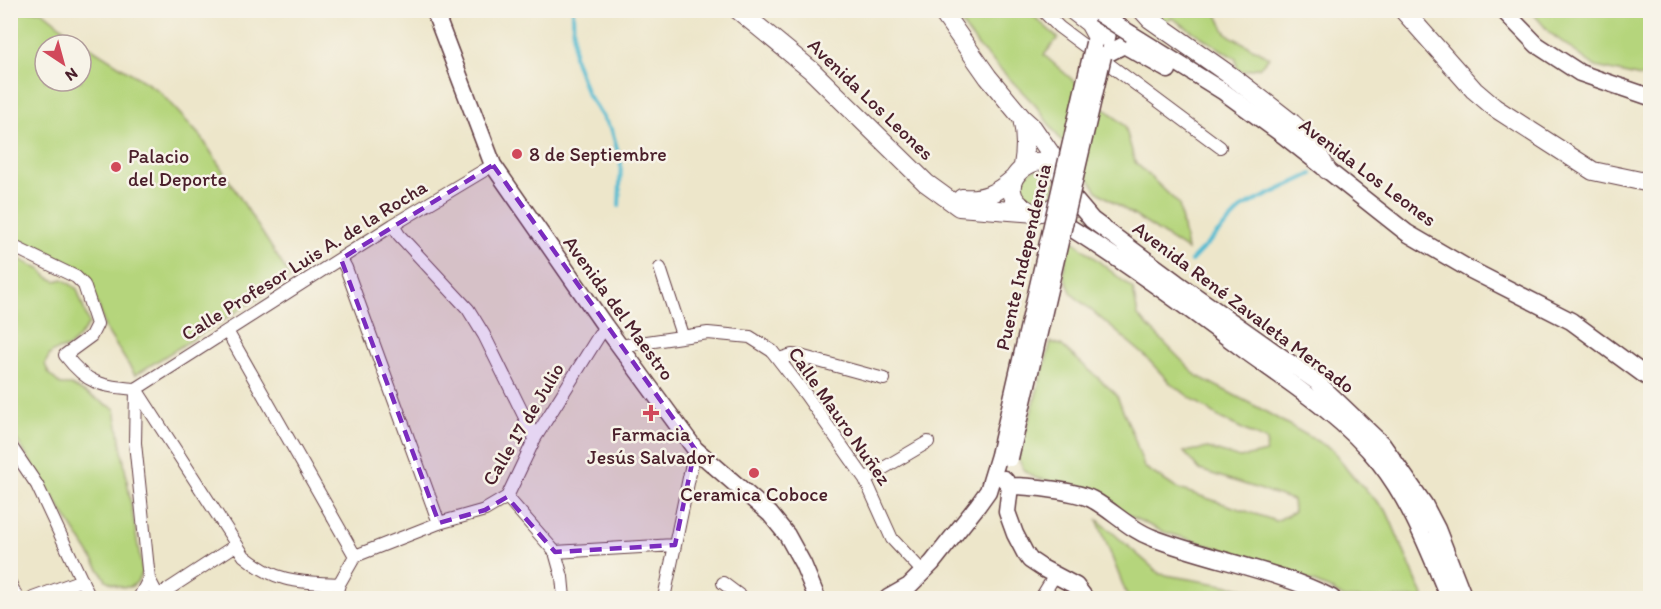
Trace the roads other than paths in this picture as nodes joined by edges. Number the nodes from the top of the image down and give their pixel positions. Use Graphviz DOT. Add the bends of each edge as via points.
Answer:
graph roads {
  1 [pos="434,10"];
  2 [pos="738,10"];
  3 [pos="941,10"];
  4 [pos="1042,10"];
  5 [pos="1072,10"];
  6 [pos="1118,10"];
  7 [pos="1142,10"];
  8 [pos="1402,10"];
  9 [pos="1503,10"];
  10 [pos="1099,11"];
  11 [pos="1097,45"];
  12 [pos="1650,96"];
  13 [pos="1022,117"];
  14 [pos="1283,135"];
  15 [pos="1220,147"];
  16 [pos="493,165"];
  17 [pos="1327,170"];
  18 [pos="1018,173"];
  19 [pos="1059,173"];
  20 [pos="1650,183"];
  21 [pos="945,197"];
  22 [pos="1038,212"];
  23 [pos="393,225"];
  24 [pos="10,245"];
  25 [pos="341,259"];
  26 [pos="660,268"];
  27 [pos="604,326"];
  28 [pos="226,331"];
  29 [pos="682,335"];
  30 [pos="620,346"];
  31 [pos="779,359"];
  32 [pos="884,379"];
  33 [pos="1650,379"];
  34 [pos="136,389"];
  35 [pos="535,438"];
  36 [pos="928,442"];
  37 [pos="10,445"];
  38 [pos="695,449"];
  39 [pos="865,478"];
  40 [pos="1001,487"];
  41 [pos="507,497"];
  42 [pos="439,523"];
  43 [pos="236,545"];
  44 [pos="675,545"];
  45 [pos="555,552"];
  46 [pos="355,556"];
  47 [pos="923,572"];
  48 [pos="1055,575"];
  49 [pos="149,579"];
  50 [pos="82,580"];
  51 [pos="723,583"];
  52 [pos="10,584"];
  53 [pos="339,584"];
  54 [pos="17,598"];
  55 [pos="33,598"];
  56 [pos="90,598"];
  57 [pos="101,598"];
  58 [pos="139,598"];
  59 [pos="157,598"];
  60 [pos="335,598"];
  61 [pos="564,598"];
  62 [pos="664,598"];
  63 [pos="743,598"];
  64 [pos="817,598"];
  65 [pos="888,598"];
  66 [pos="1041,598"];
  67 [pos="1085,598"];
  68 [pos="1332,598"];
  69 [pos="1449,598"];
  70 [pos="1464,598"];
  1 -- 16 [label="main road, Avenida del Maestro"];
  2 -- 21 [label="main road, Avenida Los Leones" via="811,70"];
  3 -- 13 [label="main road"];
  4 -- 15 [label="street" via="1059,27"];
  5 -- 11 [label="main road" via="1089,23"];
  6 -- 11 [label="main road" via="1108,33"];
  7 -- 17 [label="main road" via="1304,134"];
  8 -- 20 [label="main road" via="1495,108 1593,171"];
  9 -- 12 [label="main road" via="1537,45 1580,74"];
  10 -- 11 [label="main road"];
  10 -- 14 [label="main road, Avenida Los Leones, bridge"];
  11 -- 14 [label="main road" via="1128,46 1269,135"];
  11 -- 40 [label="main road, Puente Independencia, bridge" via="1004,456"];
  13 -- 18 [label="main road" via="1026,147"];
  13 -- 19 [label="main road" via="1051,154"];
  14 -- 17 [label="main road, Avenida Los Leones"];
  16 -- 23 [label="street, Calle Profesor Luis A. de la Rocha"];
  16 -- 27 [label="main road, Avenida del Maestro"];
  17 -- 33 [label="main road, Avenida Los Leones" via="1407,233 1571,321"];
  18 -- 19 [label="main road" via="1039,162"];
  18 -- 21 [label="main road" via="988,196"];
  18 -- 22 [label="main road" via="1013,194 1017,202"];
  19 -- 22 [label="main road" via="1061,200 1051,209"];
  19 -- 70 [label="main road, Avenida René Zavaleta Mercado" via="1092,220 1317,382 1382,444 1424,504"];
  21 -- 22 [label="main road, Avenida Los Leones" via="959,207"];
  22 -- 69 [label="main road, Avenida René Zavaleta Mercado" via="1095,244 1343,425 1379,462 1400,491"];
  23 -- 25 [label="street, Calle Profesor Luis A. de la Rocha"];
  23 -- 35 [label="street" via="468,309"];
  24 -- 34 [label="street" via="76,277 84,285 97,324 91,336 65,356 77,371 102,386"];
  25 -- 28 [label="street, Calle Profesor Luis A. de la Rocha"];
  25 -- 42 [label="street"];
  26 -- 29 [label="street"];
  27 -- 30 [label="main road, Avenida del Maestro"];
  27 -- 35 [label="street, Calle 17 de Julio"];
  28 -- 34 [label="street, Calle Profesor Luis A. de la Rocha"];
  28 -- 46 [label="street"];
  29 -- 30 [label="street, Calle Mauro Nuñez"];
  29 -- 31 [label="street, Calle Mauro Nuñez" via="750,337"];
  30 -- 38 [label="main road, Avenida del Maestro"];
  31 -- 32 [label="street" via="800,356"];
  31 -- 39 [label="street, Calle Mauro Nuñez"];
  34 -- 43 [label="street"];
  34 -- 49 [label="street" via="135,443"];
  35 -- 41 [label="street, Calle 17 de Julio"];
  36 -- 39 [label="street"];
  37 -- 50 [label="street" via="37,485"];
  38 -- 44 [label="street"];
  38 -- 64 [label="main road, Avenida del Maestro" via="770,514 787,535"];
  39 -- 47 [label="street, Calle Mauro Nuñez" via="892,539"];
  40 -- 47 [label="main road"];
  40 -- 48 [label="main road, Puente Independencia" via="1025,554"];
  40 -- 68 [label="main road" via="1026,486 1093,499 1152,538"];
  41 -- 42 [label="street, Calle 17 de Julio" via="486,510"];
  41 -- 45 [label="street"];
  42 -- 46 [label="street, Calle 17 de Julio"];
  43 -- 53 [label="street" via="261,570 294,582"];
  43 -- 59 [label="street"];
  44 -- 45 [label="street"];
  44 -- 62 [label="street"];
  45 -- 61 [label="street"];
  46 -- 53 [label="street"];
  47 -- 65 [label="main road"];
  48 -- 66 [label="street"];
  48 -- 67 [label="main road, Puente Independencia" via="1076,586"];
  49 -- 58 [label="street"];
  49 -- 59 [label="street"];
  50 -- 55 [label="street"];
  50 -- 56 [label="street"];
  50 -- 57 [label="street"];
  51 -- 63 [label="street"];
  52 -- 54 [label="street"];
  53 -- 60 [label="street"];
}
